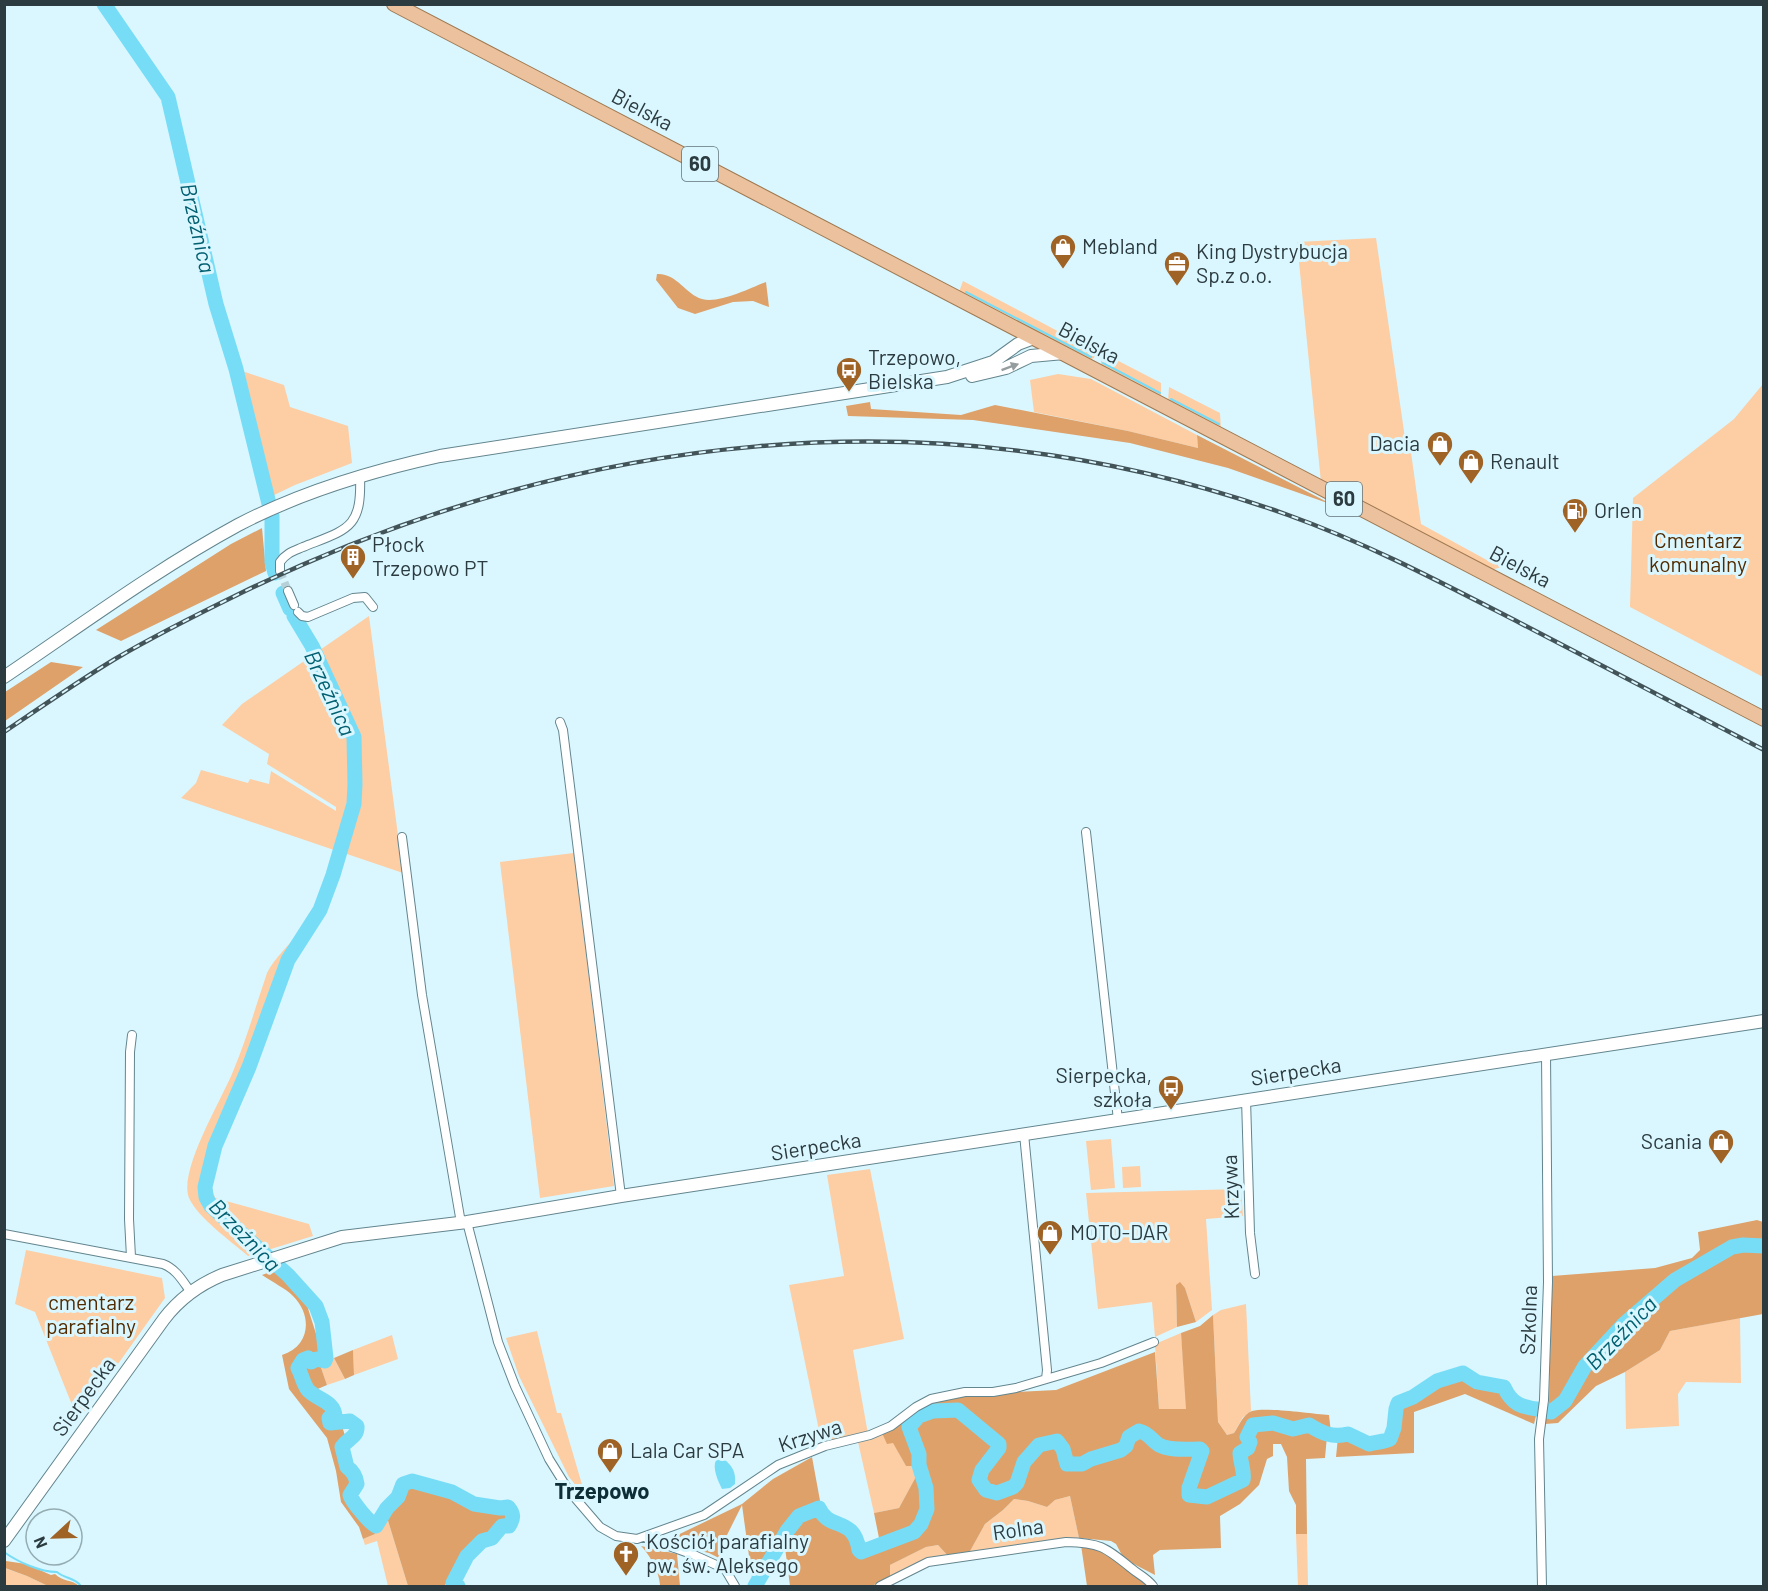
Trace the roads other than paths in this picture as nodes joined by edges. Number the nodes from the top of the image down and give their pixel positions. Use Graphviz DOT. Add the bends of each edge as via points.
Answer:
graph roads {
  1 [pos="394,4"];
  2 [pos="1005,323"];
  3 [pos="1036,339"];
  4 [pos="1009,350"];
  5 [pos="1064,353"];
  6 [pos="1031,356"];
  7 [pos="946,377"];
  8 [pos="360,476"];
  9 [pos="280,571"];
  10 [pos="288,591"];
  11 [pos="373,607"];
  12 [pos="4,676"];
  13 [pos="1764,719"];
  14 [pos="560,722"];
  15 [pos="1086,832"];
  16 [pos="402,837"];
  17 [pos="1764,1021"];
  18 [pos="132,1035"];
  19 [pos="1546,1054"];
  20 [pos="1246,1099"];
  21 [pos="1118,1120"];
  22 [pos="1024,1134"];
  23 [pos="621,1196"];
  24 [pos="464,1222"];
  25 [pos="4,1234"];
  26 [pos="131,1257"];
  27 [pos="1254,1274"];
  28 [pos="190,1292"];
  29 [pos="1154,1341"];
  30 [pos="1046,1380"];
  31 [pos="7,1537"];
  32 [pos="644,1537"];
  33 [pos="735,1587"];
  34 [pos="879,1587"];
  35 [pos="1153,1587"];
  36 [pos="1542,1587"];
  1 -- 2 [label="main road, Bielska / 60"];
  2 -- 3 [label="main road, Bielska / 60"];
  2 -- 4 [label="street" via="1010,334"];
  3 -- 4 [label="street"];
  3 -- 5 [label="main road, Bielska / 60"];
  3 -- 6 [label="street"];
  4 -- 7 [label="street" via="993,362"];
  5 -- 6 [label="street"];
  5 -- 13 [label="main road, Bielska / 60"];
  7 -- 6 [label="street, one-way" via="990,373"];
  7 -- 8 [label="street" via="440,456"];
  8 -- 9 [label="street" via="359,504 353,522 286,554"];
  8 -- 12 [label="street" via="257,516 184,557"];
  10 -- 11 [label="street" via="304,617 353,598 365,597"];
  14 -- 23 [label="street"];
  15 -- 21 [label="street"];
  16 -- 24 [label="street, Krzywa" via="422,995"];
  17 -- 19 [label="street, Sierpecka"];
  18 -- 26 [label="street"];
  19 -- 20 [label="street, Sierpecka"];
  19 -- 36 [label="street, Szkolna" via="1548,1282 1539,1439"];
  20 -- 21 [label="street, Sierpecka"];
  20 -- 27 [label="street, Krzywa"];
  21 -- 22 [label="street, Sierpecka"];
  22 -- 23 [label="street, Sierpecka"];
  22 -- 30 [label="street"];
  23 -- 24 [label="street, Sierpecka"];
  24 -- 28 [label="street, Sierpecka" via="342,1237 213,1279"];
  24 -- 32 [label="street, Krzywa" via="498,1342 549,1459 569,1491 600,1527 616,1536"];
  25 -- 26 [label="street"];
  26 -- 28 [label="street" via="171,1268"];
  28 -- 31 [label="street, Sierpecka" via="164,1318"];
  29 -- 30 [label="street, Krzywa"];
  30 -- 32 [label="street, Krzywa" via="993,1392 965,1392 931,1399 891,1426 778,1465 704,1515"];
  32 -- 33 [label="street" via="724,1569"];
  34 -- 35 [label="street, Rolna" via="928,1563 1066,1542 1103,1547 1146,1577"];
}
